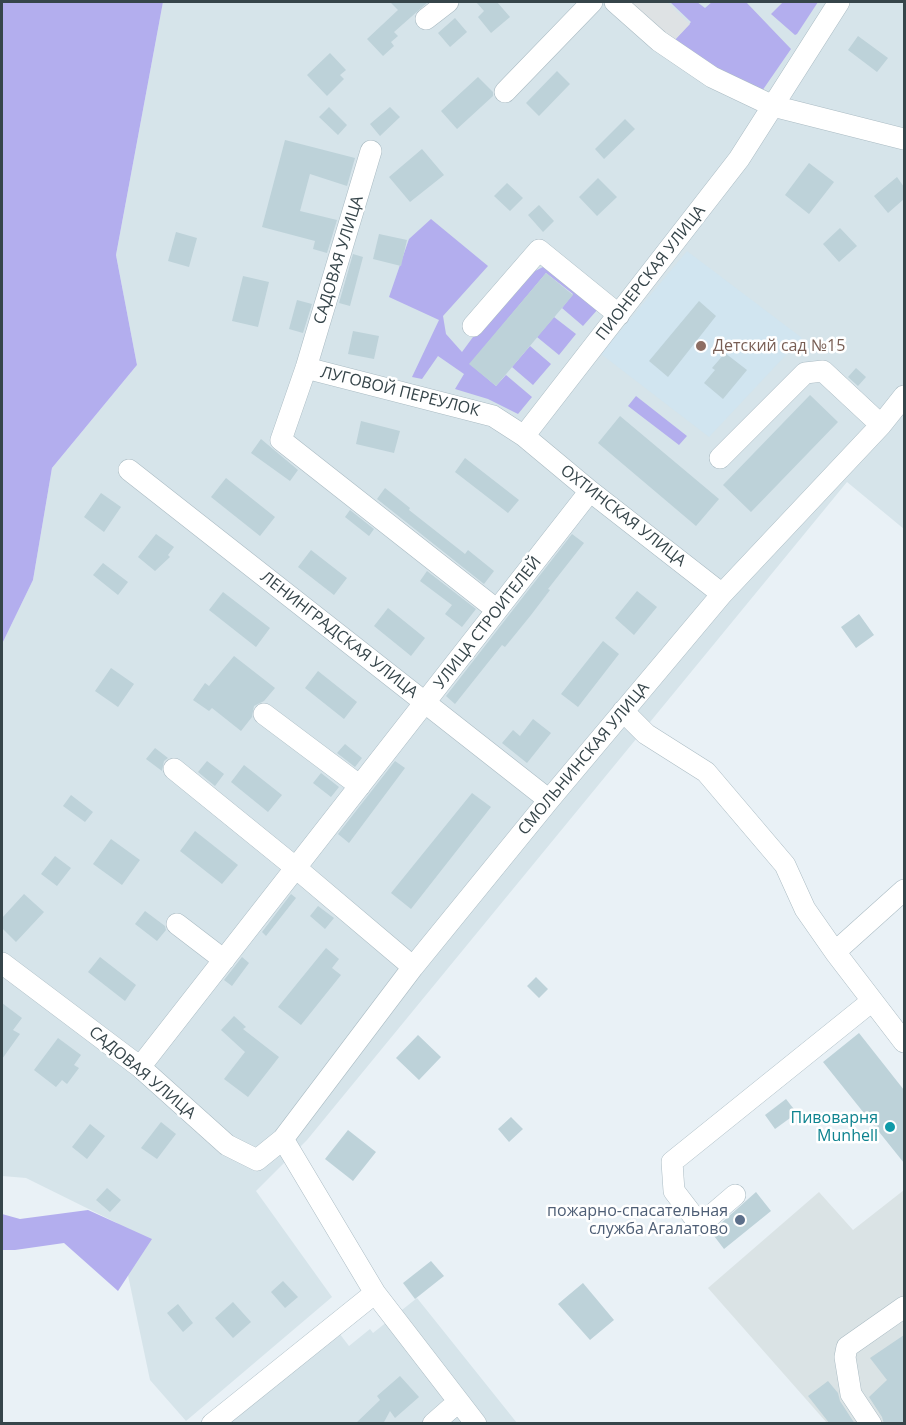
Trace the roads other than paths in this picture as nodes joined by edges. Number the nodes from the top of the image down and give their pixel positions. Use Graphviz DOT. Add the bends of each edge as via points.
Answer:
graph roads {
  1 [pos="448,2"];
  2 [pos="592,2"];
  3 [pos="615,2"];
  4 [pos="839,2"];
  5 [pos="426,19"];
  6 [pos="505,92"];
  7 [pos="773,106"];
  8 [pos="904,139"];
  9 [pos="371,151"];
  10 [pos="619,315"];
  11 [pos="473,326"];
  12 [pos="306,368"];
  13 [pos="904,396"];
  14 [pos="881,425"];
  15 [pos="524,436"];
  16 [pos="720,458"];
  17 [pos="129,470"];
  18 [pos="590,491"];
  19 [pos="722,594"];
  20 [pos="498,610"];
  21 [pos="426,702"];
  22 [pos="623,711"];
  23 [pos="264,714"];
  24 [pos="174,769"];
  25 [pos="360,786"];
  26 [pos="549,800"];
  27 [pos="296,868"];
  28 [pos="904,890"];
  29 [pos="177,924"];
  30 [pos="835,952"];
  31 [pos="224,960"];
  32 [pos="2,963"];
  33 [pos="413,967"];
  34 [pos="872,1001"];
  35 [pos="904,1042"];
  36 [pos="140,1067"];
  37 [pos="283,1139"];
  38 [pos="735,1195"];
  39 [pos="375,1293"];
  40 [pos="904,1307"];
  41 [pos="458,1402"];
  42 [pos="212,1424"];
  43 [pos="433,1424"];
  44 [pos="476,1424"];
  45 [pos="871,1424"];
  1 -- 5 [label="street"];
  2 -- 6 [label="street"];
  3 -- 7 [label="street" via="659,41 712,77"];
  4 -- 7 [label="street, ПИОНЕРСКАЯ УЛИЦА"];
  7 -- 8 [label="street"];
  7 -- 10 [label="street, ПИОНЕРСКАЯ УЛИЦА" via="739,159"];
  9 -- 12 [label="street, САДОВАЯ УЛИЦА"];
  10 -- 11 [label="street" via="539,250"];
  10 -- 15 [label="street, ПИОНЕРСКАЯ УЛИЦА"];
  12 -- 15 [label="street, ЛУГОВОЙ ПЕРЕУЛОК" via="493,416"];
  12 -- 20 [label="street, САДОВАЯ УЛИЦА" via="281,440"];
  13 -- 14 [label="street, СМОЛЬНИНСКАЯ УЛИЦА"];
  14 -- 16 [label="street" via="823,371 805,373"];
  14 -- 19 [label="street, СМОЛЬНИНСКАЯ УЛИЦА"];
  15 -- 18 [label="street, ОХТИНСКАЯ УЛИЦА"];
  17 -- 21 [label="street, ЛЕНИНГРАДСКАЯ УЛИЦА"];
  18 -- 19 [label="street, ОХТИНСКАЯ УЛИЦА"];
  18 -- 20 [label="street, УЛИЦА СТРОИТЕЛЕЙ"];
  19 -- 22 [label="street, СМОЛЬНИНСКАЯ УЛИЦА"];
  20 -- 21 [label="street, УЛИЦА СТРОИТЕЛЕЙ"];
  21 -- 25 [label="street, УЛИЦА СТРОИТЕЛЕЙ"];
  21 -- 26 [label="street, ЛЕНИНГРАДСКАЯ УЛИЦА"];
  22 -- 26 [label="street, СМОЛЬНИНСКАЯ УЛИЦА"];
  22 -- 30 [label="street" via="646,734 706,772 785,865 805,909"];
  23 -- 25 [label="street"];
  24 -- 27 [label="street"];
  25 -- 27 [label="street, УЛИЦА СТРОИТЕЛЕЙ"];
  26 -- 33 [label="street, СМОЛЬНИНСКАЯ УЛИЦА"];
  27 -- 31 [label="street, УЛИЦА СТРОИТЕЛЕЙ"];
  27 -- 33 [label="street"];
  28 -- 30 [label="street"];
  29 -- 31 [label="street"];
  30 -- 34 [label="street"];
  31 -- 36 [label="street, УЛИЦА СТРОИТЕЛЕЙ"];
  32 -- 36 [label="street, САДОВАЯ УЛИЦА"];
  33 -- 37 [label="street, СМОЛЬНИНСКАЯ УЛИЦА"];
  34 -- 35 [label="street"];
  34 -- 38 [label="street" via="672,1162 674,1191 700,1225"];
  36 -- 37 [label="street, САДОВАЯ УЛИЦА" via="226,1145 257,1160"];
  37 -- 39 [label="street"];
  39 -- 41 [label="street"];
  39 -- 42 [label="street"];
  40 -- 45 [label="street" via="847,1347 851,1394"];
  41 -- 43 [label="street"];
  41 -- 44 [label="street"];
}
